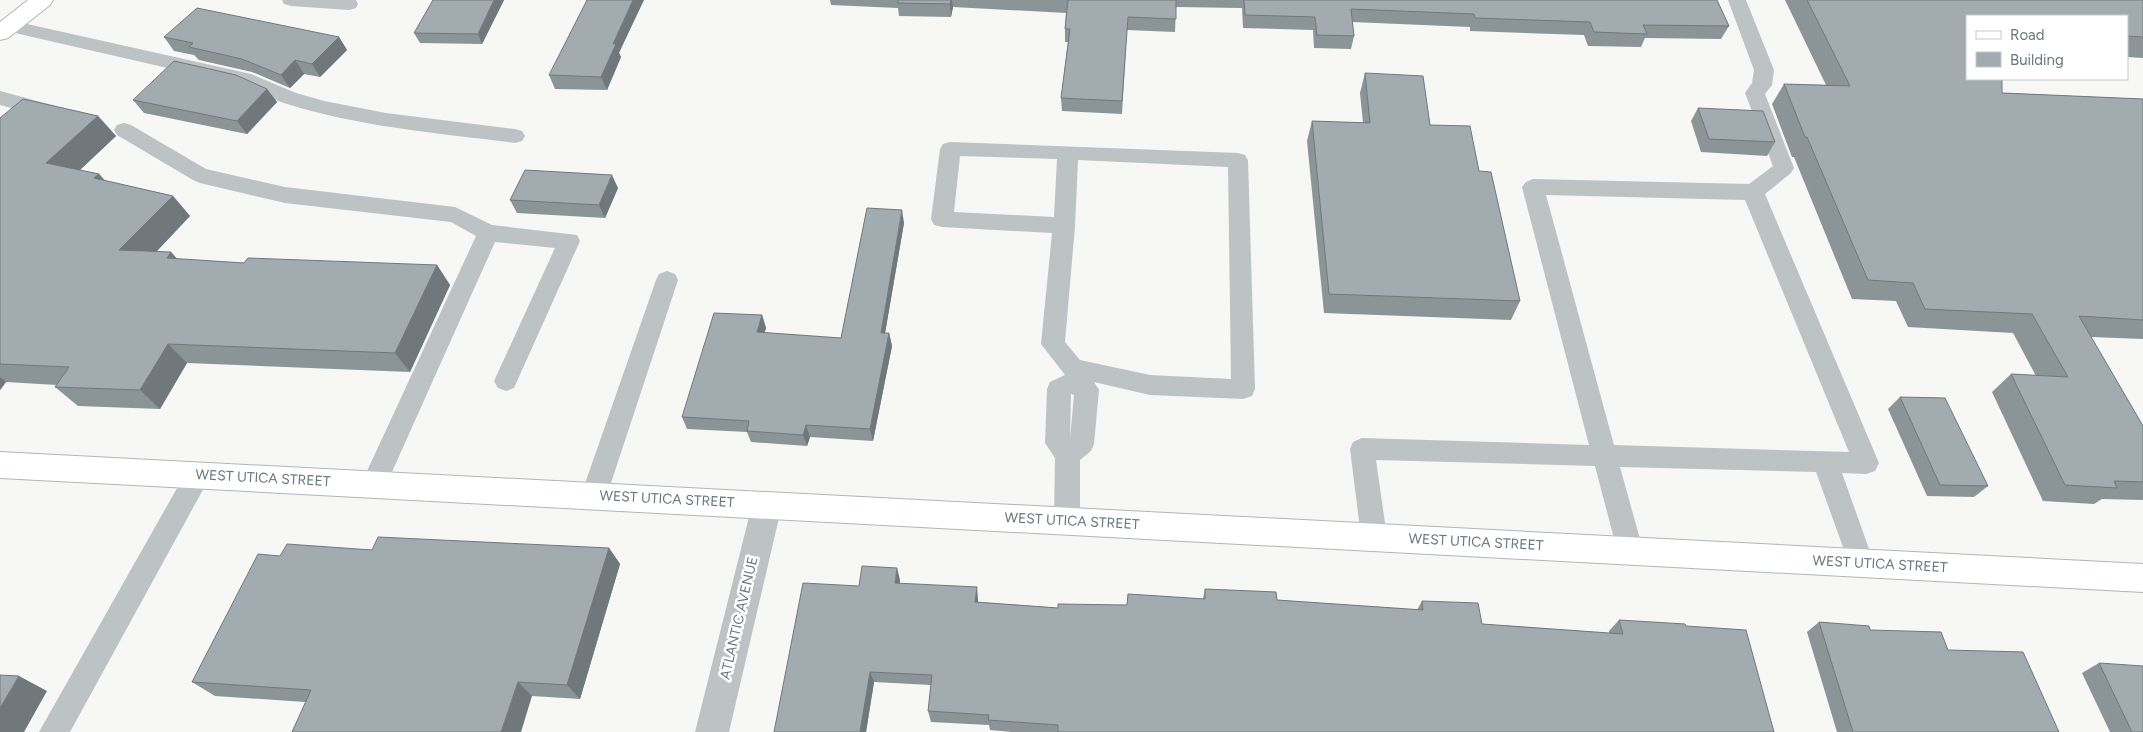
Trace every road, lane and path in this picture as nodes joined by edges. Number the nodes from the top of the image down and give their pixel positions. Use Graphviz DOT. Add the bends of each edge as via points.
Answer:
graph roads {
  1 [pos="42,0"];
  2 [pos="291,0"];
  3 [pos="1737,0"];
  4 [pos="348,4"];
  5 [pos="5,29"];
  6 [pos="0,98"];
  7 [pos="53,112"];
  8 [pos="124,130"];
  9 [pos="515,136"];
  10 [pos="1068,152"];
  11 [pos="1753,192"];
  12 [pos="1064,226"];
  13 [pos="488,233"];
  14 [pos="667,280"];
  15 [pos="1073,375"];
  16 [pos="506,380"];
  17 [pos="1605,456"];
  18 [pos="1825,462"];
  19 [pos="0,465"];
  20 [pos="198,474"];
  21 [pos="374,484"];
  22 [pos="594,495"];
  23 [pos="767,505"];
  24 [pos="1067,520"];
  25 [pos="1374,537"];
  26 [pos="1630,550"];
  27 [pos="1861,563"];
  28 [pos="2143,578"];
  29 [pos="54,732"];
  30 [pos="712,732"];
  1 -- 5 [label="street"];
  2 -- 4 [label="lane"];
  3 -- 11 [label="lane" via="1764,70 1762,85 1755,93 1784,168"];
  5 -- 9 [label="lane" via="251,81 289,98 324,108 386,120"];
  6 -- 7 [label="lane"];
  8 -- 13 [label="lane" via="200,176 285,195 455,215"];
  10 -- 12 [label="lane"];
  10 -- 12 [label="lane" via="950,149 942,219"];
  10 -- 15 [label="lane" via="1238,160 1242,389 1150,385"];
  11 -- 17 [label="lane" via="1532,187"];
  11 -- 18 [label="lane" via="1866,463"];
  12 -- 15 [label="lane" via="1053,344"];
  13 -- 16 [label="lane" via="569,241"];
  13 -- 21 [label="lane"];
  14 -- 22 [label="lane"];
  15 -- 24 [label="lane" via="1087,390 1082,444 1068,455"];
  17 -- 18 [label="lane"];
  17 -- 25 [label="lane" via="1362,449"];
  17 -- 26 [label="lane"];
  18 -- 27 [label="lane"];
  19 -- 20 [label="street, WEST UTICA STREET"];
  20 -- 21 [label="street, WEST UTICA STREET"];
  20 -- 29 [label="lane"];
  21 -- 22 [label="street, WEST UTICA STREET"];
  22 -- 23 [label="street, WEST UTICA STREET"];
  23 -- 24 [label="street, WEST UTICA STREET"];
  23 -- 30 [label="street, ATLANTIC AVENUE"];
  24 -- 25 [label="street, WEST UTICA STREET"];
  25 -- 26 [label="street, WEST UTICA STREET"];
  26 -- 27 [label="street, WEST UTICA STREET"];
  27 -- 28 [label="street, WEST UTICA STREET"];
}
